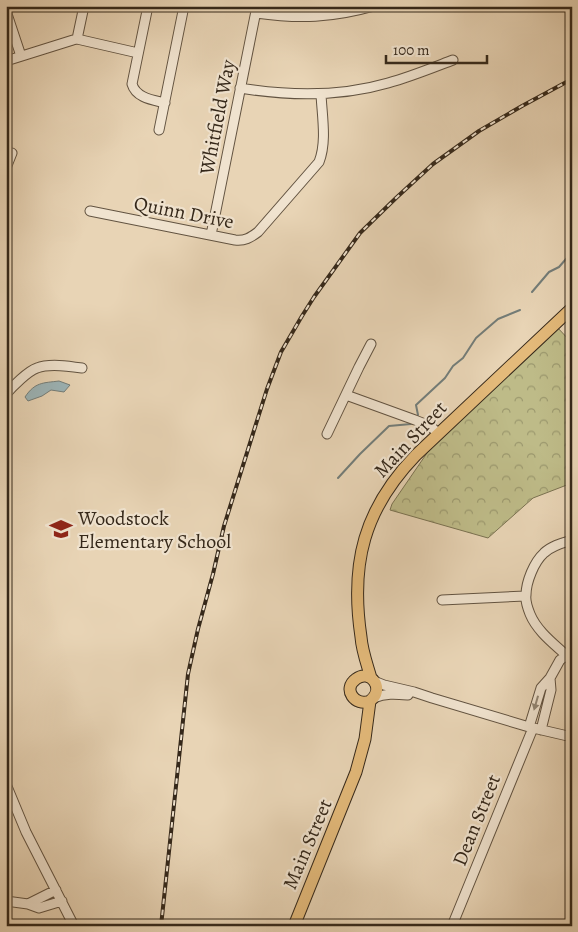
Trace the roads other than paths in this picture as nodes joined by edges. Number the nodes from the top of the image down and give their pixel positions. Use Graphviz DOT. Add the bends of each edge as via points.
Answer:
graph roads {
  1 [pos="84,6"];
  2 [pos="148,6"];
  3 [pos="184,6"];
  4 [pos="374,6"];
  5 [pos="256,9"];
  6 [pos="6,11"];
  7 [pos="77,39"];
  8 [pos="138,53"];
  9 [pos="21,56"];
  10 [pos="453,60"];
  11 [pos="6,61"];
  12 [pos="240,88"];
  13 [pos="322,94"];
  14 [pos="165,102"];
  15 [pos="159,130"];
  16 [pos="12,153"];
  17 [pos="6,168"];
  18 [pos="90,211"];
  19 [pos="211,235"];
  20 [pos="572,308"];
  21 [pos="371,344"];
  22 [pos="82,368"];
  23 [pos="6,394"];
  24 [pos="346,395"];
  25 [pos="438,433"];
  26 [pos="327,434"];
  27 [pos="572,540"];
  28 [pos="525,596"];
  29 [pos="442,600"];
  30 [pos="361,638"];
  31 [pos="569,653"];
  32 [pos="372,679"];
  33 [pos="355,680"];
  34 [pos="353,698"];
  35 [pos="432,698"];
  36 [pos="372,700"];
  37 [pos="534,728"];
  38 [pos="572,737"];
  39 [pos="362,745"];
  40 [pos="6,784"];
  41 [pos="56,890"];
  42 [pos="6,901"];
  43 [pos="62,902"];
  44 [pos="28,904"];
  45 [pos="74,926"];
  46 [pos="294,926"];
  47 [pos="452,926"];
  1 -- 7 [label="street"];
  2 -- 8 [label="street"];
  3 -- 14 [label="street"];
  4 -- 5 [label="street" via="316,17 276,16"];
  5 -- 12 [label="street, Whitfield Way"];
  6 -- 9 [label="street"];
  7 -- 8 [label="street"];
  7 -- 9 [label="street"];
  8 -- 14 [label="street" via="133,88 147,98"];
  9 -- 11 [label="street"];
  10 -- 13 [label="street" via="388,83"];
  12 -- 13 [label="street" via="268,93"];
  12 -- 19 [label="street, Whitfield Way"];
  13 -- 19 [label="street, Quinn Drive" via="323,150 315,168 250,238 235,240"];
  14 -- 15 [label="street"];
  16 -- 17 [label="street"];
  18 -- 19 [label="street, Quinn Drive"];
  20 -- 25 [label="main road, Main Street"];
  21 -- 24 [label="street"];
  22 -- 23 [label="street" via="58,365 37,368"];
  24 -- 25 [label="street" via="430,426"];
  24 -- 26 [label="street"];
  25 -- 30 [label="main road, Main Street" via="396,477 369,525 360,556 358,580"];
  27 -- 28 [label="street" via="544,553 535,565"];
  28 -- 29 [label="street"];
  28 -- 31 [label="street" via="539,629"];
  30 -- 32 [label="main road, Main Street"];
  30 -- 33 [label="main road, Main Street"];
  31 -- 37 [label="street, Dean Street" via="560,660 550,678 551,690"];
  32 -- 33 [label="main road" via="362,676"];
  32 -- 35 [label="street"];
  32 -- 36 [label="main road, Main Street" via="377,690"];
  33 -- 34 [label="main road, Main Street" via="350,689"];
  34 -- 36 [label="main road" via="362,703"];
  34 -- 39 [label="main road, Main Street" via="362,716"];
  35 -- 36 [label="street" via="390,694"];
  35 -- 37 [label="street"];
  36 -- 39 [label="main road, Main Street"];
  37 -- 38 [label="street"];
  37 -- 47 [label="street, Dean Street"];
  39 -- 46 [label="main road, Main Street" via="351,786"];
  40 -- 41 [label="street"];
  41 -- 43 [label="street"];
  41 -- 44 [label="street"];
  42 -- 44 [label="street"];
  43 -- 44 [label="street" via="39,908"];
  43 -- 45 [label="street"];
}
